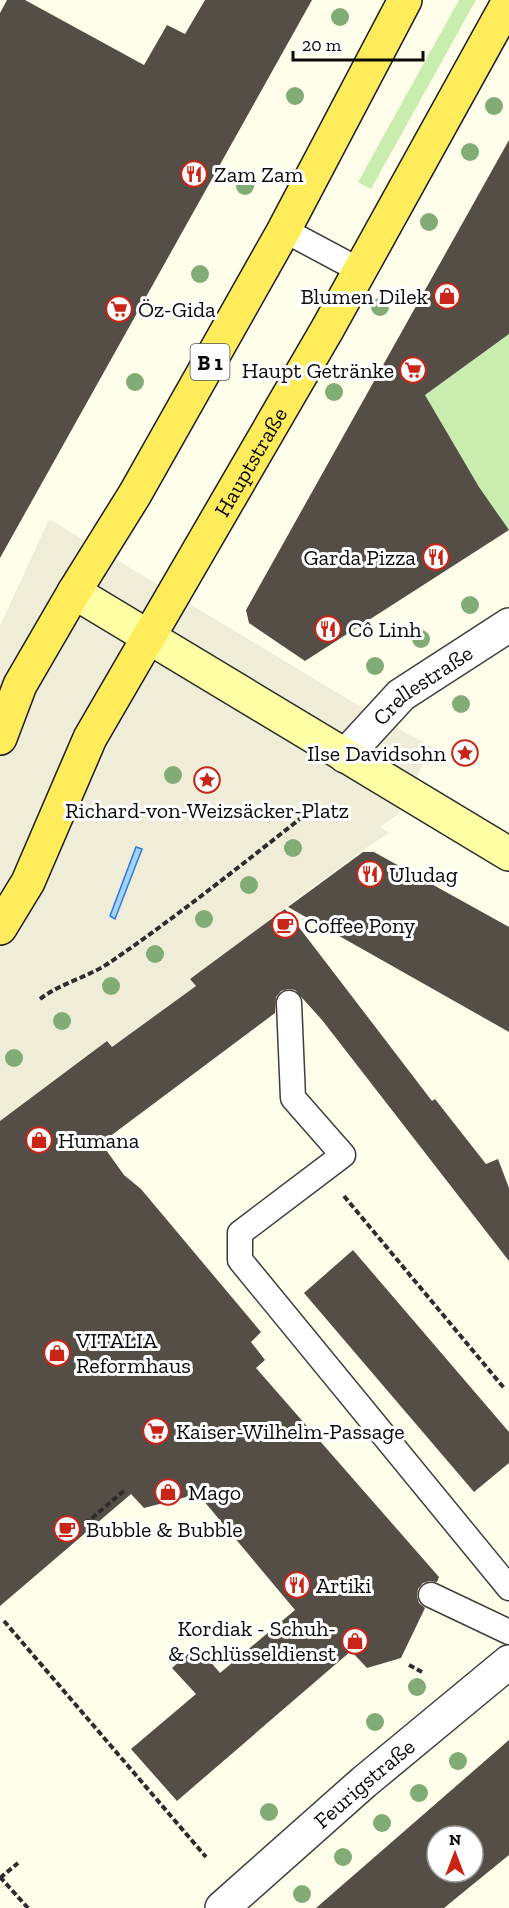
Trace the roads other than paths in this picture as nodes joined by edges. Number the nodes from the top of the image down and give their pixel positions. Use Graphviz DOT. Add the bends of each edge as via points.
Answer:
graph roads {
  1 [pos="405,0"];
  2 [pos="509,1"];
  3 [pos="284,230"];
  4 [pos="359,270"];
  5 [pos="74,592"];
  6 [pos="509,625"];
  7 [pos="149,638"];
  8 [pos="0,738"];
  9 [pos="345,756"];
  10 [pos="509,854"];
  11 [pos="0,928"];
  12 [pos="289,1003"];
  13 [pos="509,1588"];
  14 [pos="431,1595"];
  15 [pos="509,1632"];
  16 [pos="509,1662"];
  17 [pos="222,1908"];
  1 -- 3 [label="main road, B 1"];
  2 -- 4 [label="main road, Hauptstraße"];
  3 -- 4 [label="lane"];
  3 -- 5 [label="main road, B 1" via="141,484"];
  4 -- 7 [label="main road, Hauptstraße"];
  5 -- 7 [label="main road"];
  5 -- 8 [label="main road, B 1" via="20,685"];
  6 -- 9 [label="street, Crellestraße" via="401,695"];
  7 -- 9 [label="main road"];
  7 -- 11 [label="main road, Hauptstraße" via="90,738 28,882"];
  9 -- 10 [label="main road"];
  12 -- 13 [label="lane" via="293,1098 343,1155 240,1233 240,1260"];
  14 -- 15 [label="lane"];
  16 -- 17 [label="street, Feurigstraße" via="364,1782"];
}
